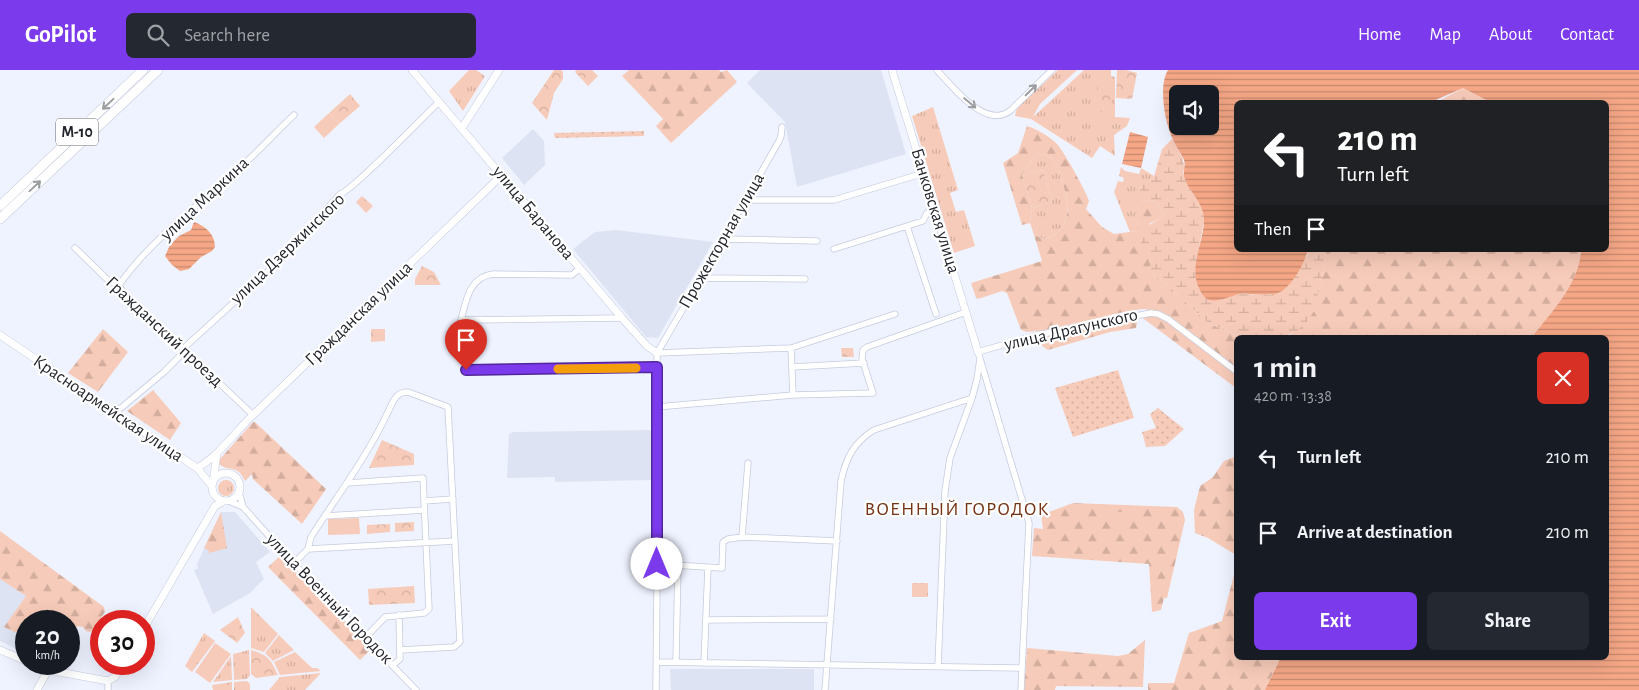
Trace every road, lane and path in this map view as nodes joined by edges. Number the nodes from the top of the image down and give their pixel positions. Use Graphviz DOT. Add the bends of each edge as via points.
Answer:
graph roads {
  1 [pos="143,70"];
  2 [pos="158,70"];
  3 [pos="412,70"];
  4 [pos="499,70"];
  5 [pos="892,70"];
  6 [pos="937,70"];
  7 [pos="1052,70"];
  8 [pos="439,102"];
  9 [pos="294,115"];
  10 [pos="454,119"];
  11 [pos="468,119"];
  12 [pos="782,127"];
  13 [pos="462,128"];
  14 [pos="924,173"];
  15 [pos="502,175"];
  16 [pos="746,200"];
  17 [pos="0,206"];
  18 [pos="935,208"];
  19 [pos="0,220"];
  20 [pos="907,226"];
  21 [pos="724,239"];
  22 [pos="817,241"];
  23 [pos="75,248"];
  24 [pos="834,249"];
  25 [pos="580,268"];
  26 [pos="702,278"];
  27 [pos="805,279"];
  28 [pos="119,285"];
  29 [pos="966,312"];
  30 [pos="895,314"];
  31 [pos="936,314"];
  32 [pos="622,318"];
  33 [pos="0,335"];
  34 [pos="791,348"];
  35 [pos="184,350"];
  36 [pos="657,353"];
  37 [pos="979,354"];
  38 [pos="864,363"];
  39 [pos="657,367"];
  40 [pos="792,367"];
  41 [pos="1234,369"];
  42 [pos="466,370"];
  43 [pos="793,395"];
  44 [pos="972,398"];
  45 [pos="657,406"];
  46 [pos="115,413"];
  47 [pos="252,416"];
  48 [pos="217,453"];
  49 [pos="748,463"];
  50 [pos="199,470"];
  51 [pos="219,474"];
  52 [pos="347,483"];
  53 [pos="213,484"];
  54 [pos="239,492"];
  55 [pos="215,495"];
  56 [pos="453,499"];
  57 [pos="226,500"];
  58 [pos="424,500"];
  59 [pos="215,506"];
  60 [pos="243,507"];
  61 [pos="424,510"];
  62 [pos="325,516"];
  63 [pos="742,537"];
  64 [pos="455,541"];
  65 [pos="838,541"];
  66 [pos="426,542"];
  67 [pos="308,549"];
  68 [pos="294,563"];
  69 [pos="657,564"];
  70 [pos="678,565"];
  71 [pos="708,568"];
  72 [pos="154,610"];
  73 [pos="399,615"];
  74 [pos="831,619"];
  75 [pos="706,620"];
  76 [pos="366,637"];
  77 [pos="0,650"];
  78 [pos="400,650"];
  79 [pos="15,656"];
  80 [pos="656,662"];
  81 [pos="676,662"];
  82 [pos="704,663"];
  83 [pos="393,665"];
  84 [pos="827,665"];
  85 [pos="938,667"];
  86 [pos="1022,668"];
  87 [pos="46,675"];
  88 [pos="74,675"];
  89 [pos="116,675"];
  90 [pos="108,681"];
  91 [pos="38,690"];
  92 [pos="108,690"];
  93 [pos="416,690"];
  94 [pos="656,690"];
  95 [pos="825,690"];
  96 [pos="1021,690"];
  1 -- 17 [label="highway, М-10, one-way"];
  19 -- 2 [label="highway, М-10, one-way"];
  3 -- 8 [label="street, улица Баранова"];
  4 -- 11 [label="street"];
  5 -- 14 [label="street, Банковская улица"];
  6 -- 7 [label="street, one-way" via="978,110 997,116 1007,114"];
  8 -- 10 [label="street, улица Баранова"];
  8 -- 35 [label="street, улица Дзержинского" via="351,188 340,194 287,254"];
  9 -- 28 [label="street, улица Маркина" via="229,178 185,214"];
  10 -- 11 [label="street" via="461,122"];
  10 -- 13 [label="street, улица Баранова"];
  11 -- 13 [label="street"];
  12 -- 16 [label="street, Прожекторная улица" via="781,136"];
  13 -- 15 [label="street, улица Баранова"];
  14 -- 16 [label="street" via="843,199"];
  14 -- 18 [label="street, Банковская улица"];
  15 -- 25 [label="street, улица Баранова"];
  15 -- 47 [label="street, Гражданская улица"];
  16 -- 21 [label="street, Прожекторная улица"];
  18 -- 20 [label="street" via="923,221"];
  18 -- 29 [label="street, Банковская улица"];
  20 -- 24 [label="street"];
  20 -- 31 [label="street"];
  21 -- 22 [label="street"];
  21 -- 26 [label="street, Прожекторная улица"];
  23 -- 28 [label="street, Гражданский проезд" via="109,281"];
  25 -- 32 [label="street, улица Баранова"];
  25 -- 32 [label="street" via="572,275 493,274 481,278 468,293 461,320"];
  26 -- 27 [label="street"];
  26 -- 36 [label="street, Прожекторная улица"];
  28 -- 35 [label="street, Гражданский проезд" via="125,296"];
  29 -- 37 [label="street, Банковская улица"];
  29 -- 38 [label="street" via="867,347 862,355"];
  30 -- 34 [label="street"];
  32 -- 36 [label="street, улица Баранова"];
  33 -- 46 [label="street, Красноармейская улица"];
  34 -- 36 [label="street"];
  34 -- 40 [label="street"];
  35 -- 46 [label="street, улица Дзержинского" via="164,372"];
  35 -- 47 [label="street, Гражданский проезд"];
  36 -- 39 [label="street"];
  37 -- 41 [label="street, улица Драгунского" via="1037,335 1151,313 1168,319"];
  37 -- 44 [label="street"];
  37 -- 86 [label="street" via="1029,523"];
  38 -- 40 [label="street"];
  38 -- 43 [label="street" via="873,393"];
  39 -- 42 [label="street"];
  39 -- 45 [label="street"];
  40 -- 43 [label="street"];
  43 -- 45 [label="street"];
  44 -- 65 [label="street" via="874,430 855,445 841,481"];
  44 -- 85 [label="street" via="950,458 945,491"];
  45 -- 69 [label="street"];
  46 -- 50 [label="street, Красноармейская улица"];
  47 -- 48 [label="street, Гражданская улица"];
  48 -- 50 [label="street, Гражданская улица"];
  48 -- 51 [label="street" via="215,463"];
  49 -- 63 [label="street"];
  50 -- 51 [label="street"];
  50 -- 53 [label="street, Красноармейская улица"];
  51 -- 53 [label="street"];
  51 -- 54 [label="street" via="232,475 238,480"];
  52 -- 56 [label="street" via="376,438 395,398 408,392 448,407"];
  52 -- 58 [label="street" via="423,478"];
  52 -- 62 [label="street"];
  53 -- 55 [label="street"];
  54 -- 57 [label="street"];
  54 -- 60 [label="street"];
  55 -- 57 [label="street"];
  55 -- 59 [label="street"];
  56 -- 58 [label="street"];
  56 -- 64 [label="street"];
  57 -- 59 [label="street"];
  57 -- 60 [label="street"];
  58 -- 61 [label="street"];
  59 -- 72 [label="street"];
  60 -- 68 [label="street, улица Военный Городок"];
  61 -- 62 [label="street"];
  61 -- 66 [label="street"];
  62 -- 67 [label="street" via="311,537"];
  63 -- 65 [label="street"];
  63 -- 71 [label="street" via="723,542 722,568"];
  64 -- 66 [label="street"];
  64 -- 78 [label="street" via="460,642 454,647"];
  65 -- 74 [label="street"];
  66 -- 67 [label="street"];
  66 -- 73 [label="street" via="429,609 424,614"];
  67 -- 68 [label="street"];
  68 -- 76 [label="street, улица Военный Городок"];
  69 -- 70 [label="street"];
  69 -- 80 [label="street"];
  70 -- 71 [label="street"];
  70 -- 81 [label="street"];
  71 -- 75 [label="street"];
  73 -- 76 [label="street" via="385,617"];
  73 -- 78 [label="street"];
  74 -- 75 [label="street"];
  74 -- 84 [label="street"];
  75 -- 82 [label="street"];
  76 -- 83 [label="street, улица Военный Городок"];
  77 -- 79 [label="street"];
  78 -- 83 [label="street" via="400,659"];
  80 -- 81 [label="street"];
  80 -- 94 [label="street"];
  81 -- 82 [label="street"];
  82 -- 84 [label="street"];
  83 -- 93 [label="street, улица Военный Городок"];
  84 -- 85 [label="street"];
  84 -- 95 [label="street"];
  85 -- 86 [label="street"];
  86 -- 96 [label="street"];
  87 -- 91 [label="street"];
  88 -- 90 [label="street"];
  89 -- 90 [label="street"];
  90 -- 92 [label="street"];
}
